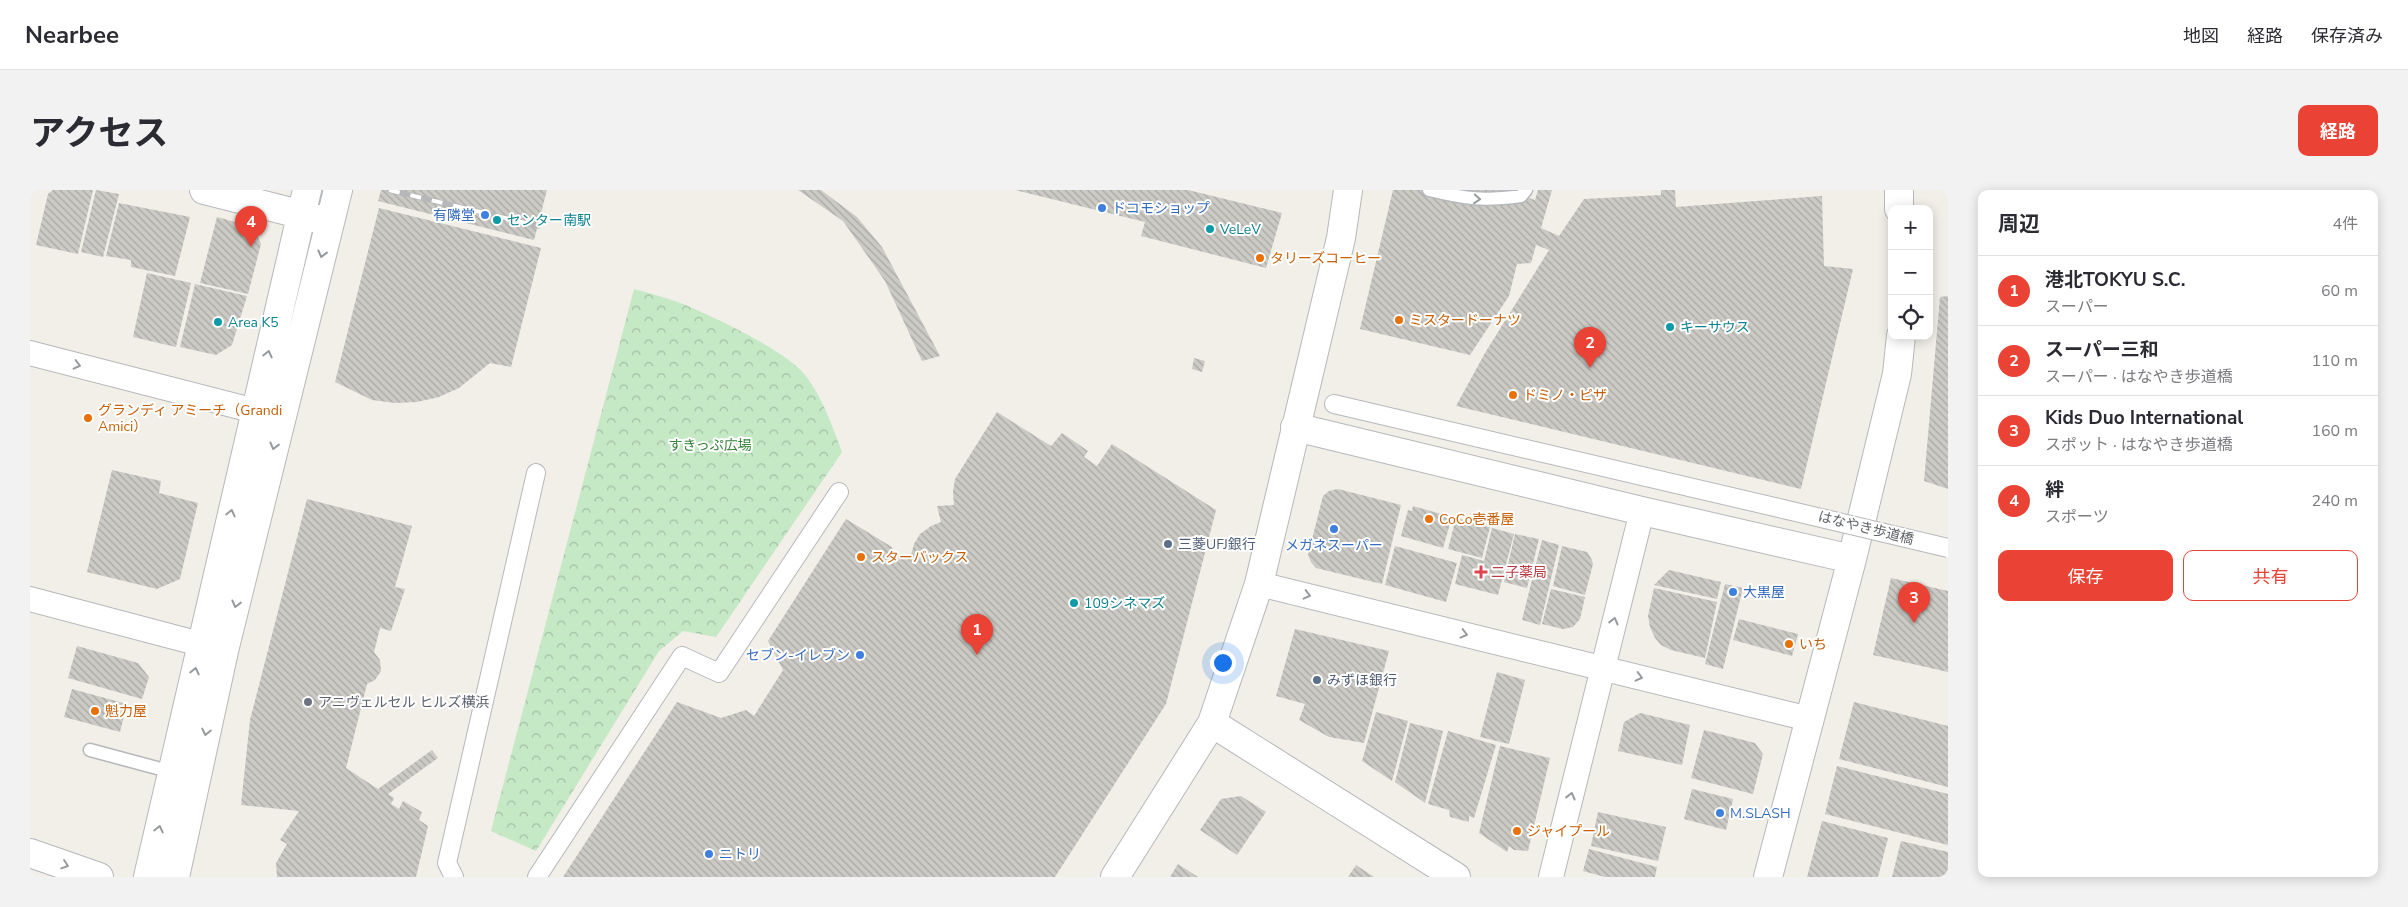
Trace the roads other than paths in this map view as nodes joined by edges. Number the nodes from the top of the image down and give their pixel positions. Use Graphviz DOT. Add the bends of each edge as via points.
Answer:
graph roads {
  1 [pos="204,190"];
  2 [pos="338,190"];
  3 [pos="1348,190"];
  4 [pos="1430,190"];
  5 [pos="1526,190"];
  6 [pos="1899,190"];
  7 [pos="304,202"];
  8 [pos="1899,205"];
  9 [pos="330,222"];
  10 [pos="1901,340"];
  11 [pos="30,353"];
  12 [pos="1334,404"];
  13 [pos="255,411"];
  14 [pos="1296,426"];
  15 [pos="536,472"];
  16 [pos="839,492"];
  17 [pos="1642,511"];
  18 [pos="1948,548"];
  19 [pos="1852,559"];
  20 [pos="1259,584"];
  21 [pos="30,599"];
  22 [pos="212,647"];
  23 [pos="1602,668"];
  24 [pos="1809,718"];
  25 [pos="1212,723"];
  26 [pos="90,750"];
  27 [pos="172,772"];
  28 [pos="30,853"];
  29 [pos="100,877"];
  30 [pos="148,877"];
  31 [pos="175,877"];
  32 [pos="454,877"];
  33 [pos="537,877"];
  34 [pos="1115,877"];
  35 [pos="1456,877"];
  36 [pos="1551,877"];
  37 [pos="1768,877"];
  1 -- 7 [label="street"];
  2 -- 9 [label="street"];
  3 -- 14 [label="street" via="1341,238"];
  4 -- 5 [label="lane, one-way" via="1489,200 1521,196"];
  6 -- 8 [label="street"];
  7 -- 9 [label="street"];
  13 -- 7 [label="street, one-way"];
  9 -- 22 [label="street, one-way"];
  10 -- 19 [label="street" via="1897,374"];
  11 -- 13 [label="street, one-way"];
  12 -- 18 [label="street, はなやき歩道橋, bridge"];
  22 -- 13 [label="street, one-way"];
  14 -- 17 [label="street"];
  14 -- 20 [label="street"];
  15 -- 32 [label="street" via="447,863"];
  16 -- 33 [label="street" via="719,673 682,656"];
  17 -- 19 [label="street"];
  23 -- 17 [label="street, one-way"];
  19 -- 24 [label="street"];
  20 -- 23 [label="street, one-way"];
  20 -- 25 [label="street"];
  21 -- 22 [label="street"];
  27 -- 22 [label="street, one-way"];
  22 -- 31 [label="street, one-way"];
  23 -- 24 [label="street, one-way"];
  36 -- 23 [label="street, one-way"];
  24 -- 37 [label="street"];
  25 -- 34 [label="street"];
  25 -- 35 [label="street"];
  26 -- 27 [label="lane"];
  30 -- 27 [label="street, one-way"];
  28 -- 29 [label="street, one-way"];
}
